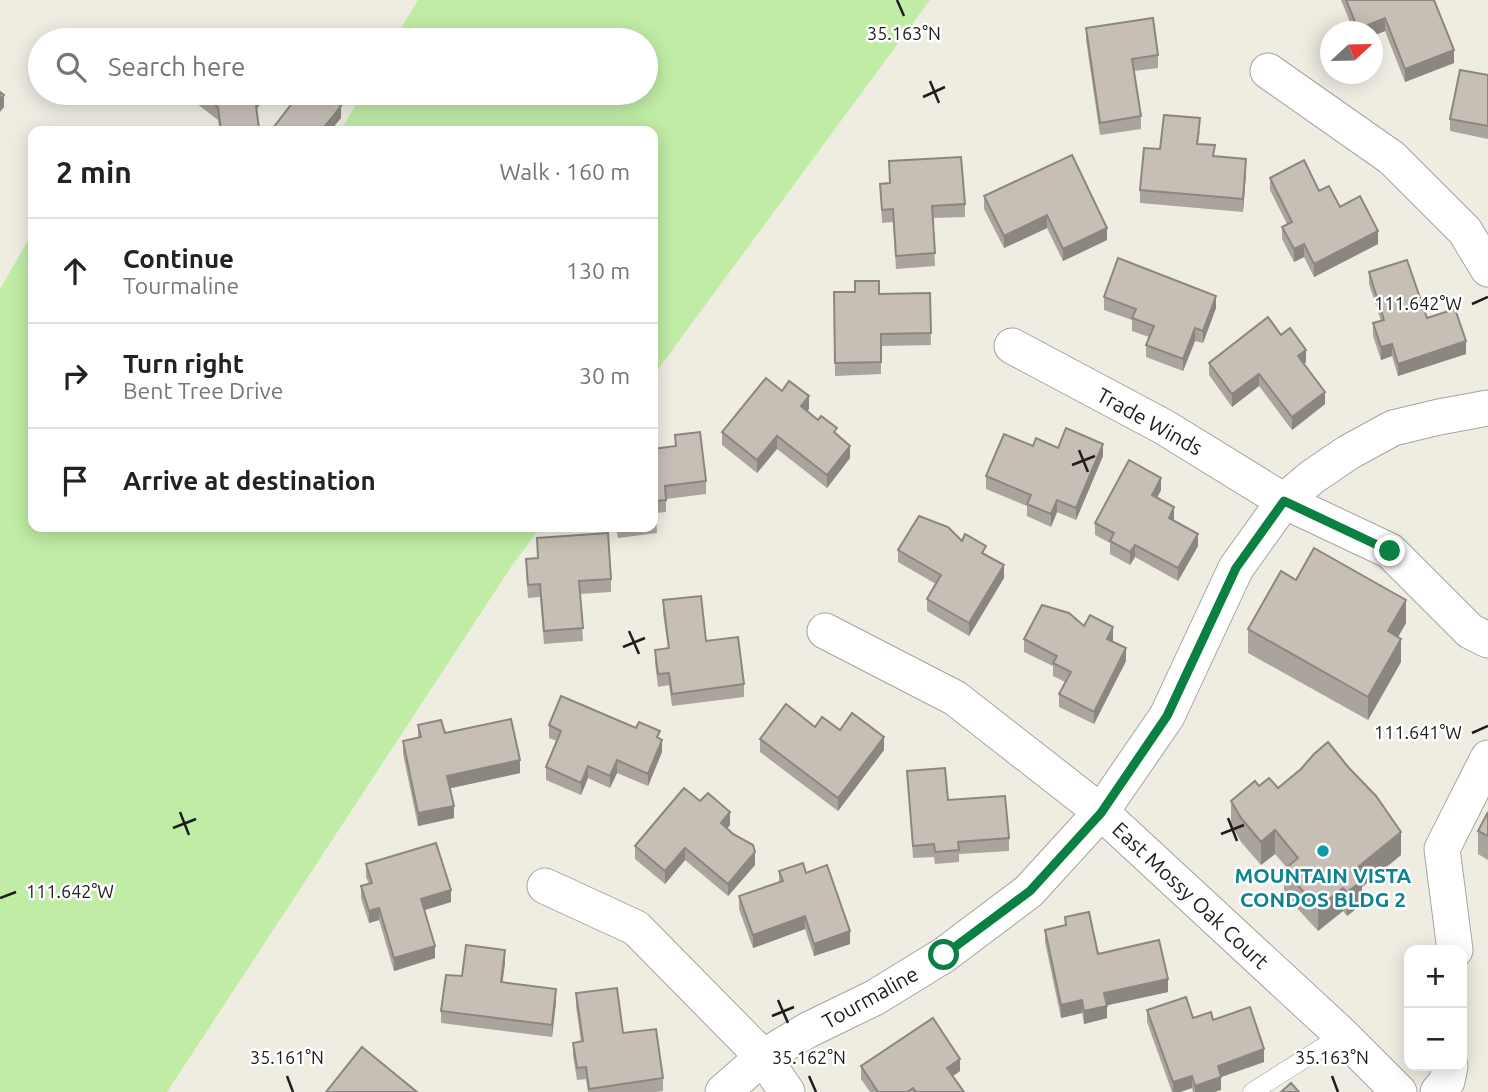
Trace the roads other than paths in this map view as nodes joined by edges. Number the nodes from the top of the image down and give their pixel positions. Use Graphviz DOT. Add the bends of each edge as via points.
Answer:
graph roads {
  1 [pos="1268,71"];
  2 [pos="1488,269"];
  3 [pos="1012,346"];
  4 [pos="1488,408"];
  5 [pos="1284,501"];
  6 [pos="825,631"];
  7 [pos="1488,640"];
  8 [pos="1488,758"];
  9 [pos="1101,813"];
  10 [pos="545,886"];
  11 [pos="1454,945"];
  12 [pos="1342,1035"];
  13 [pos="764,1057"];
  14 [pos="1449,1071"];
  15 [pos="723,1092"];
  16 [pos="787,1092"];
  17 [pos="1252,1092"];
  18 [pos="1399,1092"];
  19 [pos="1438,1092"];
  1 -- 2 [label="street" via="1392,158 1465,231"];
  3 -- 5 [label="street, Trade Winds" via="1164,426"];
  4 -- 5 [label="street, Tourmaline" via="1393,428 1321,470"];
  5 -- 7 [label="street, Trade Winds" via="1390,551 1469,631"];
  5 -- 9 [label="street, Tourmaline" via="1236,568 1167,716"];
  6 -- 9 [label="street, East Mossy Oak Court" via="955,698"];
  8 -- 11 [label="street" via="1442,849"];
  9 -- 12 [label="street, East Mossy Oak Court"];
  9 -- 13 [label="street, Tourmaline" via="1030,891 944,955"];
  10 -- 13 [label="street" via="636,928"];
  12 -- 17 [label="lane"];
  12 -- 18 [label="street, East Mossy Oak Court"];
  13 -- 15 [label="street, Tourmaline"];
  13 -- 16 [label="street"];
  14 -- 19 [label="street"];
}
